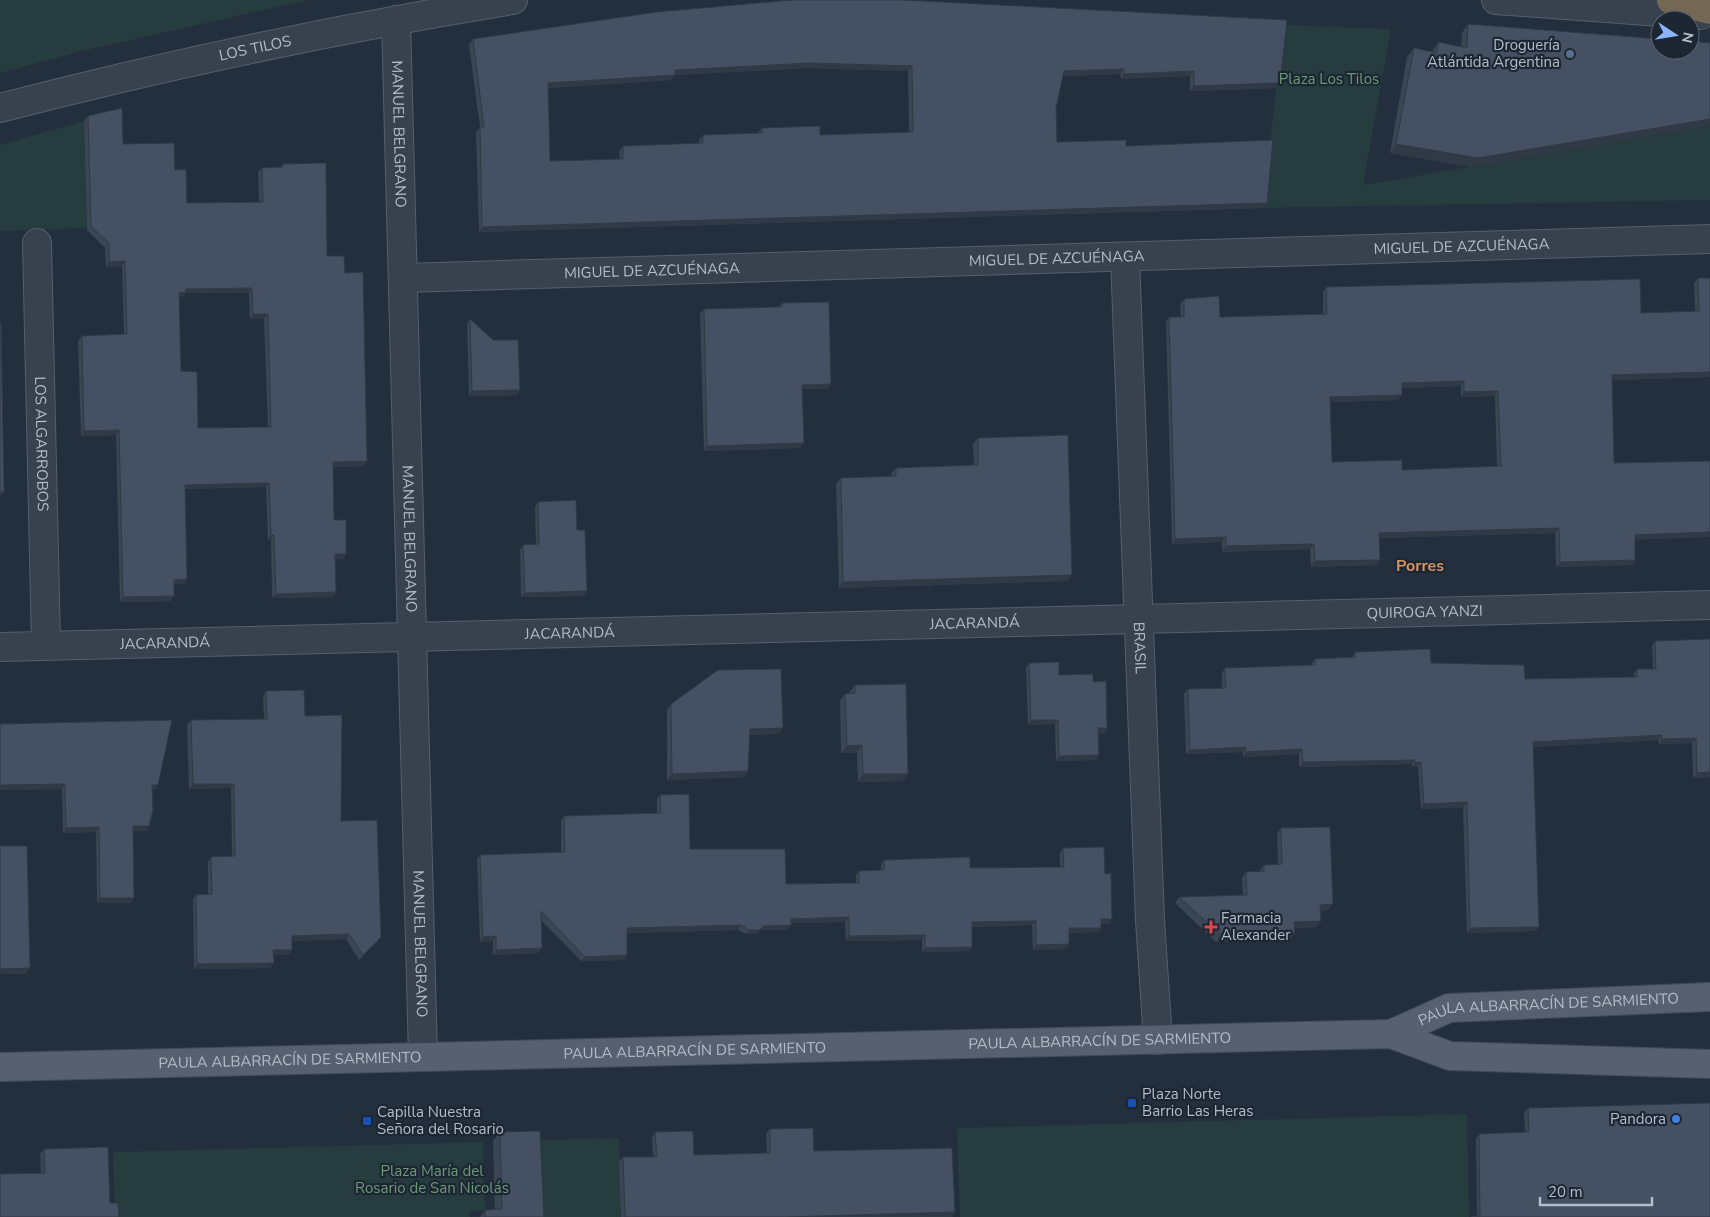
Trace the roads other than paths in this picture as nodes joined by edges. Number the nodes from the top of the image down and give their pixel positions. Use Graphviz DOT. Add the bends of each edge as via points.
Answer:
graph roads {
  1 [pos="513,0"];
  2 [pos="1496,0"];
  3 [pos="1671,0"];
  4 [pos="1710,10"];
  5 [pos="1710,16"];
  6 [pos="396,20"];
  7 [pos="0,108"];
  8 [pos="1710,239"];
  9 [pos="37,243"];
  10 [pos="1125,256"];
  11 [pos="403,278"];
  12 [pos="1710,605"];
  13 [pos="1139,619"];
  14 [pos="414,637"];
  15 [pos="46,645"];
  16 [pos="0,646"];
  17 [pos="1710,997"];
  18 [pos="1391,1034"];
  19 [pos="1158,1040"];
  20 [pos="423,1057"];
  21 [pos="1710,1064"];
  22 [pos="0,1067"];
  1 -- 6 [label="street, LOS TILOS"];
  2 -- 5 [label="street"];
  3 -- 4 [label="highway"];
  6 -- 7 [label="street, LOS TILOS" via="193,61"];
  6 -- 11 [label="street, MANUEL BELGRANO"];
  8 -- 10 [label="street, MIGUEL DE AZCUÉNAGA"];
  9 -- 15 [label="street, LOS ALGARROBOS"];
  10 -- 11 [label="street, MIGUEL DE AZCUÉNAGA"];
  10 -- 13 [label="street, BRASIL"];
  11 -- 14 [label="street, MANUEL BELGRANO"];
  12 -- 13 [label="street, QUIROGA YANZI"];
  13 -- 14 [label="street, JACARANDÁ"];
  13 -- 19 [label="street, BRASIL" via="1150,920"];
  14 -- 15 [label="street, JACARANDÁ"];
  14 -- 20 [label="street, MANUEL BELGRANO"];
  15 -- 16 [label="street, JACARANDÁ"];
  17 -- 18 [label="main road, PAULA ALBARRACÍN DE SARMIENTO" via="1449,1008"];
  18 -- 19 [label="main road, PAULA ALBARRACÍN DE SARMIENTO"];
  18 -- 21 [label="main road, PAULA ALBARRACÍN DE SARMIENTO" via="1450,1056"];
  19 -- 20 [label="main road, PAULA ALBARRACÍN DE SARMIENTO"];
  20 -- 22 [label="main road, PAULA ALBARRACÍN DE SARMIENTO"];
}
